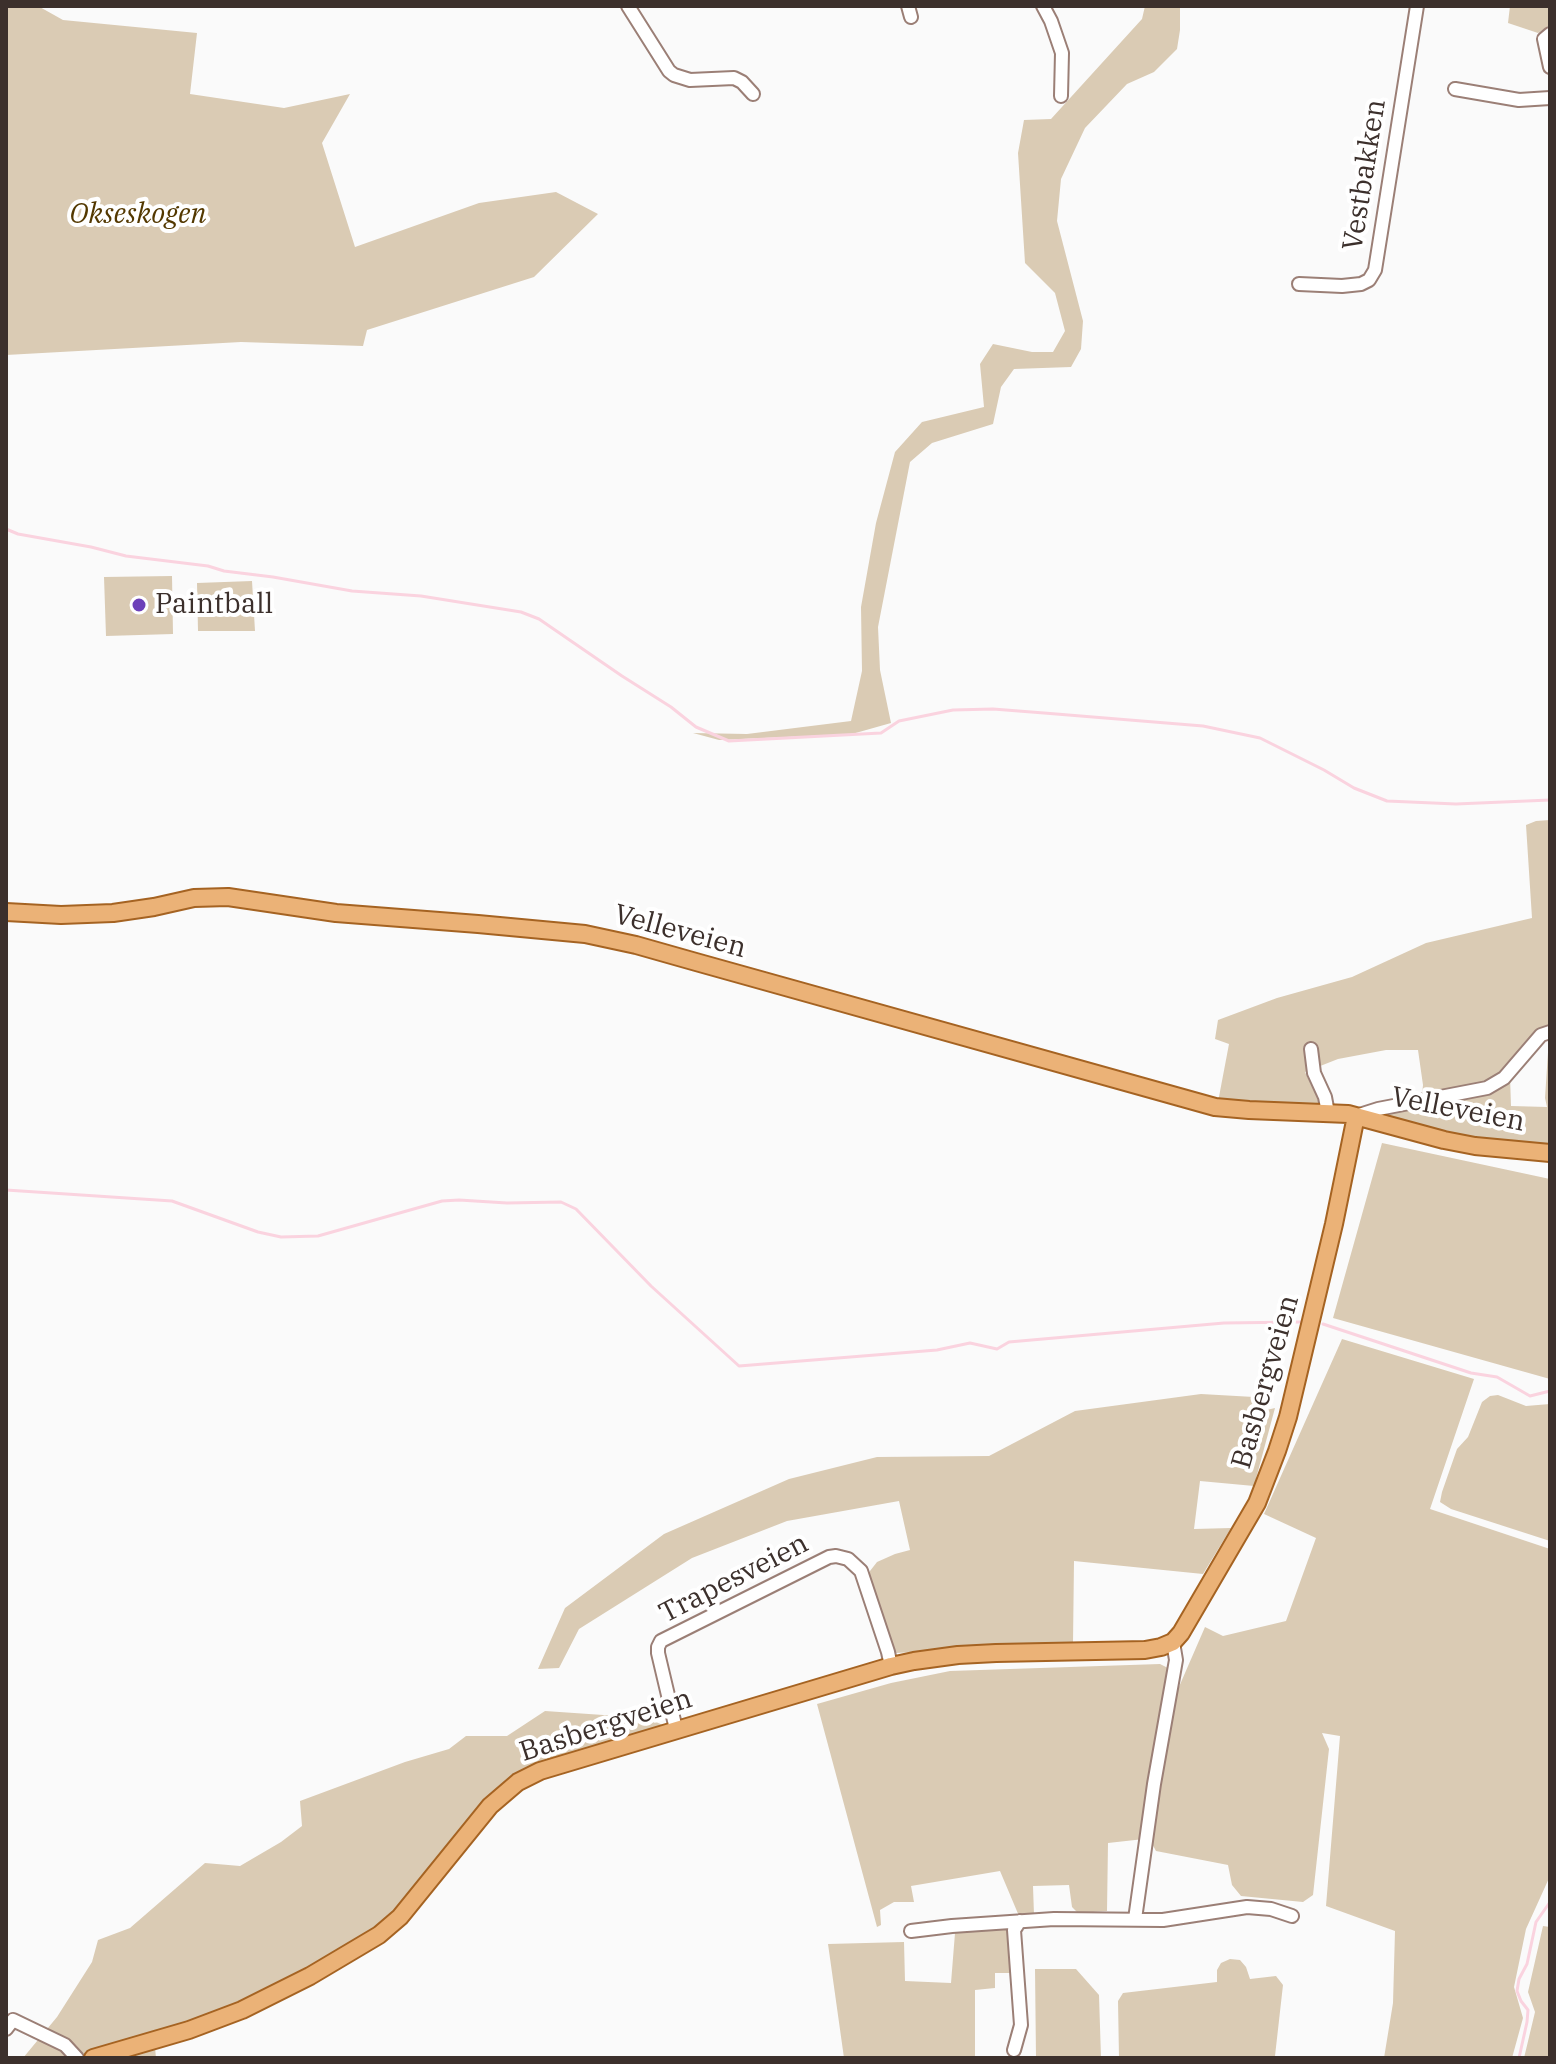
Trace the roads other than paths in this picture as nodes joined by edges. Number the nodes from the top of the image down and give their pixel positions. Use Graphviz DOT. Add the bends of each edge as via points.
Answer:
graph roads {
  1 [pos="628,6"];
  2 [pos="1043,6"];
  3 [pos="1417,6"];
  4 [pos="1550,34"];
  5 [pos="1550,67"];
  6 [pos="1455,89"];
  7 [pos="753,94"];
  8 [pos="1061,96"];
  9 [pos="1550,98"];
  10 [pos="1299,284"];
  11 [pos="6,912"];
  12 [pos="1547,1032"];
  13 [pos="1311,1049"];
  14 [pos="1328,1113"];
  15 [pos="1356,1116"];
  16 [pos="1550,1153"];
  17 [pos="1173,1642"];
  18 [pos="891,1666"];
  19 [pos="676,1729"];
  20 [pos="1292,1916"];
  21 [pos="1135,1919"];
  22 [pos="1020,1921"];
  23 [pos="911,1931"];
  24 [pos="6,2029"];
  25 [pos="1014,2050"];
  26 [pos="77,2058"];
  27 [pos="93,2058"];
  1 -- 7 [label="street" via="674,75 690,80 734,78"];
  2 -- 8 [label="street" via="1062,53"];
  3 -- 10 [label="street, Vestbakken" via="1375,270 1361,284"];
  4 -- 5 [label="street" via="1544,39"];
  6 -- 9 [label="street" via="1519,100"];
  11 -- 14 [label="main road, Velleveien" via="113,913 228,897 336,913 585,934 1181,1099 1226,1109"];
  12 -- 15 [label="street, Velleveien" via="1493,1085"];
  13 -- 14 [label="street"];
  14 -- 15 [label="main road, Velleveien"];
  15 -- 16 [label="main road, Velleveien" via="1475,1146"];
  15 -- 17 [label="main road, Basbergveien" via="1277,1451 1257,1503"];
  17 -- 18 [label="main road, Basbergveien" via="1145,1650 958,1655"];
  17 -- 21 [label="street" via="1176,1660"];
  18 -- 19 [label="main road, Basbergveien"];
  18 -- 19 [label="street, Trapesveien" via="861,1571 848,1559 829,1557 661,1641 658,1653"];
  19 -- 27 [label="main road, Basbergveien" via="518,1782 490,1806 400,1917 310,1976 222,2018"];
  20 -- 21 [label="street" via="1247,1907"];
  21 -- 22 [label="street"];
  22 -- 23 [label="street"];
  22 -- 25 [label="street" via="1014,1930 1021,2025"];
  24 -- 26 [label="street" via="13,2020 65,2045"];
}
